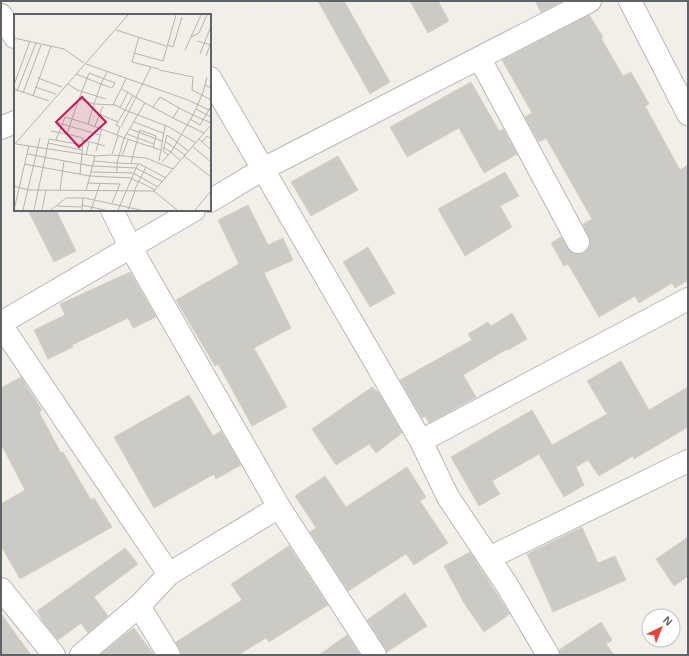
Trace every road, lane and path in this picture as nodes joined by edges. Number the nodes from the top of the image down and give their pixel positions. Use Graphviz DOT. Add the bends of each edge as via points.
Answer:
graph roads {
  1 [pos="590,1"];
  2 [pos="630,1"];
  3 [pos="1,16"];
  4 [pos="14,36"];
  5 [pos="480,59"];
  6 [pos="211,80"];
  7 [pos="688,114"];
  8 [pos="14,122"];
  9 [pos="1,128"];
  10 [pos="263,169"];
  11 [pos="211,200"];
  12 [pos="112,211"];
  13 [pos="192,211"];
  14 [pos="578,242"];
  15 [pos="131,248"];
  16 [pos="688,298"];
  17 [pos="1,324"];
  18 [pos="421,441"];
  19 [pos="688,461"];
  20 [pos="279,507"];
  21 [pos="489,558"];
  22 [pos="169,574"];
  23 [pos="1,589"];
  24 [pos="139,606"];
  25 [pos="54,655"];
  26 [pos="81,655"];
  27 [pos="169,655"];
  28 [pos="376,655"];
  29 [pos="548,655"];
  1 -- 5 [label="street"];
  2 -- 7 [label="street"];
  3 -- 4 [label="street"];
  5 -- 10 [label="street"];
  5 -- 14 [label="street"];
  6 -- 10 [label="street"];
  8 -- 9 [label="street"];
  10 -- 11 [label="street"];
  10 -- 18 [label="street"];
  12 -- 15 [label="street"];
  13 -- 15 [label="street"];
  15 -- 17 [label="street"];
  15 -- 20 [label="street"];
  16 -- 18 [label="street"];
  17 -- 22 [label="street"];
  18 -- 21 [label="street" via="448,498"];
  19 -- 21 [label="street"];
  20 -- 22 [label="street"];
  20 -- 28 [label="street"];
  21 -- 29 [label="street"];
  22 -- 24 [label="street"];
  23 -- 25 [label="street"];
  24 -- 26 [label="street"];
  24 -- 27 [label="street"];
}
